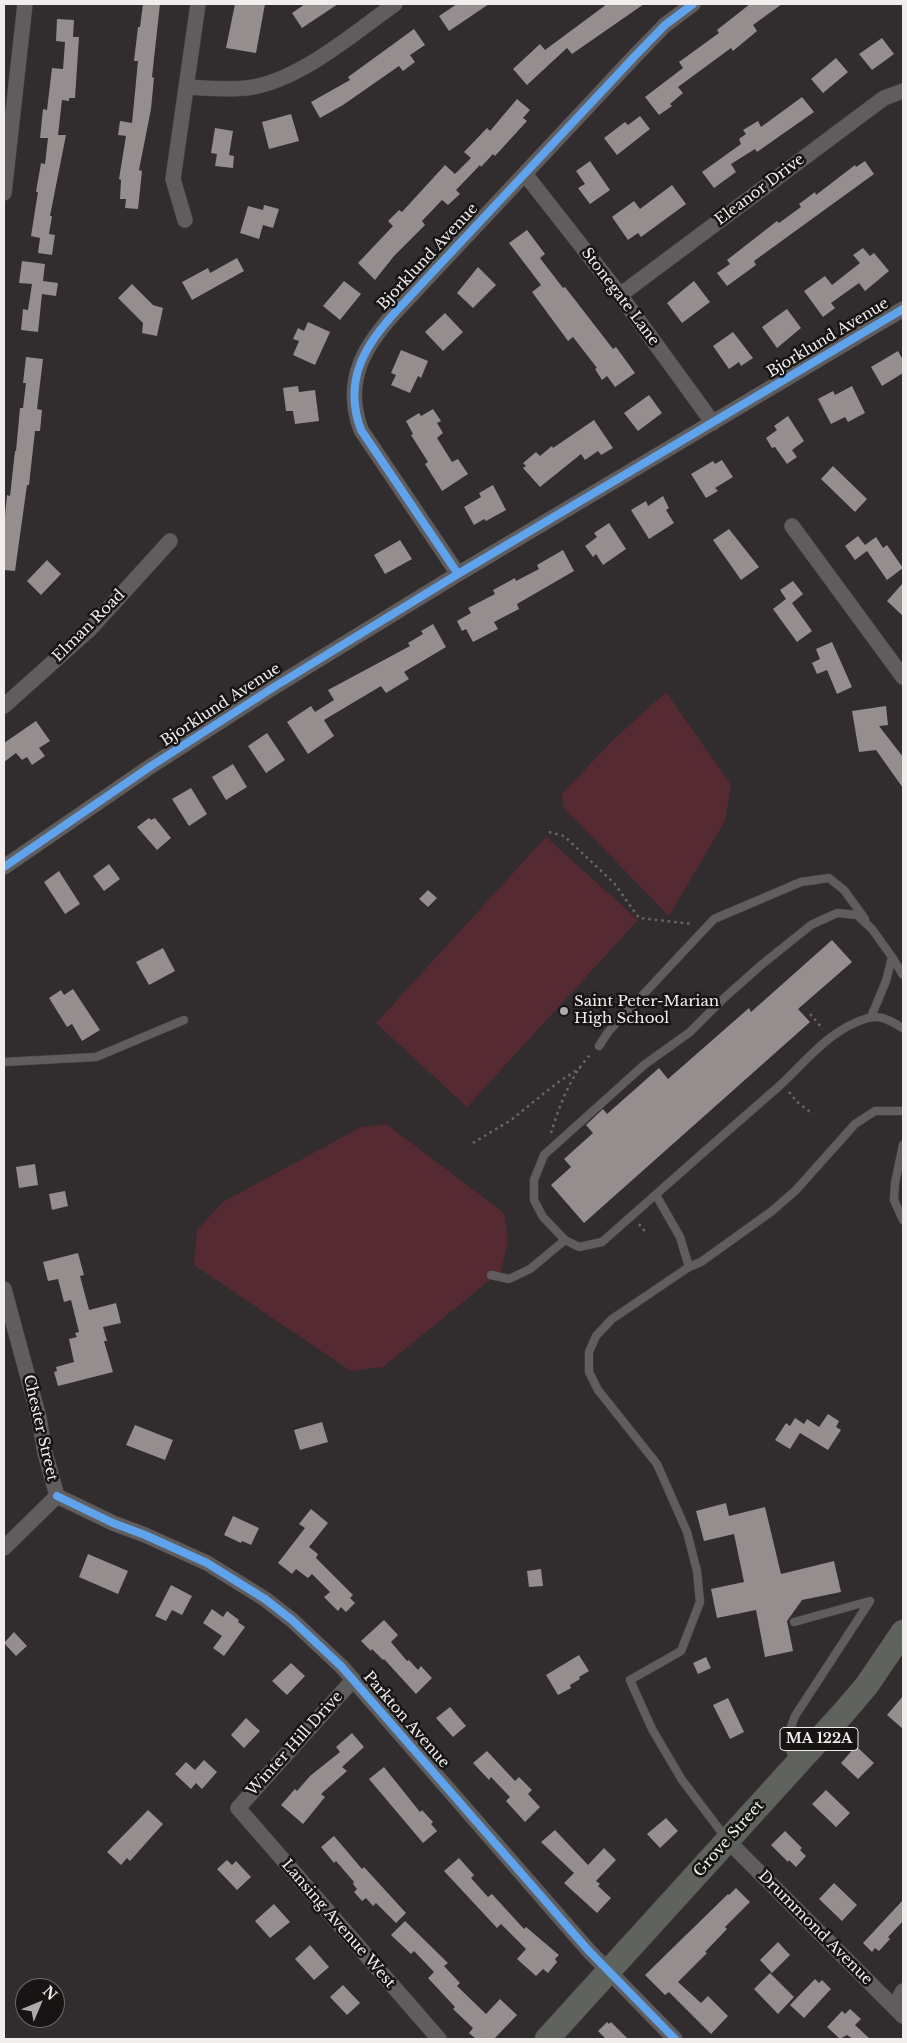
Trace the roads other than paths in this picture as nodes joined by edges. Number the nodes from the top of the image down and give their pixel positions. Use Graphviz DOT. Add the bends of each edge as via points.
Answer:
graph roads {
  1 [pos="25,4"];
  2 [pos="198,4"];
  3 [pos="395,4"];
  4 [pos="693,4"];
  5 [pos="186,86"];
  6 [pos="903,91"];
  7 [pos="525,174"];
  8 [pos="4,194"];
  9 [pos="185,220"];
  10 [pos="620,295"];
  11 [pos="903,309"];
  12 [pos="713,424"];
  13 [pos="792,526"];
  14 [pos="170,541"];
  15 [pos="458,574"];
  16 [pos="903,677"];
  17 [pos="4,706"];
  18 [pos="4,867"];
  19 [pos="872,928"];
  20 [pos="892,957"];
  21 [pos="903,975"];
  22 [pos="871,1017"];
  23 [pos="184,1020"];
  24 [pos="903,1028"];
  25 [pos="599,1046"];
  26 [pos="4,1062"];
  27 [pos="903,1111"];
  28 [pos="903,1145"];
  29 [pos="656,1195"];
  30 [pos="903,1220"];
  31 [pos="565,1240"];
  32 [pos="689,1267"];
  33 [pos="491,1275"];
  34 [pos="5,1299"];
  35 [pos="57,1496"];
  36 [pos="4,1548"];
  37 [pos="794,1622"];
  38 [pos="903,1632"];
  39 [pos="353,1680"];
  40 [pos="796,1765"];
  41 [pos="238,1808"];
  42 [pos="727,1840"];
  43 [pos="608,1971"];
  44 [pos="903,1992"];
  45 [pos="899,2012"];
  46 [pos="439,2039"];
  47 [pos="547,2039"];
  48 [pos="675,2039"];
  1 -- 8 [label="street"];
  2 -- 5 [label="street"];
  3 -- 5 [label="street" via="318,59 277,80 249,88"];
  4 -- 7 [label="street, Bjorklund Avenue" via="653,38"];
  5 -- 9 [label="street" via="173,179"];
  6 -- 10 [label="street, Eleanor Drive" via="884,98"];
  7 -- 10 [label="street, Stonegate Lane"];
  7 -- 15 [label="street, Bjorklund Avenue" via="376,332 356,377 354,404 362,430"];
  10 -- 12 [label="street, Stonegate Lane"];
  11 -- 12 [label="street, Bjorklund Avenue"];
  12 -- 15 [label="street, Bjorklund Avenue"];
  13 -- 16 [label="street"];
  14 -- 17 [label="street, Elman Road" via="90,629"];
  15 -- 18 [label="street, Bjorklund Avenue" via="274,686"];
  19 -- 20 [label="lane"];
  19 -- 25 [label="lane" via="844,890 829,878 801,882 714,920 608,1032"];
  19 -- 31 [label="lane" via="857,916 837,913 811,925 760,966 690,1032 644,1065 544,1155 534,1180 534,1200 543,1217"];
  20 -- 21 [label="lane"];
  20 -- 22 [label="lane"];
  22 -- 24 [label="lane" via="882,1017"];
  22 -- 29 [label="lane" via="846,1027 827,1040"];
  23 -- 26 [label="lane" via="96,1057"];
  27 -- 32 [label="lane" via="875,1111 855,1124 796,1190 772,1211 702,1262"];
  28 -- 30 [label="lane" via="894,1200"];
  29 -- 31 [label="lane" via="602,1242 579,1247"];
  29 -- 32 [label="lane" via="680,1237"];
  31 -- 33 [label="lane" via="530,1269 509,1279"];
  32 -- 42 [label="lane" via="612,1319 596,1336 589,1352 588,1372 598,1390 657,1464 687,1532 697,1571 700,1602 691,1630 681,1650 630,1680 652,1729 682,1780"];
  34 -- 35 [label="street, Chester Street" via="39,1418"];
  35 -- 36 [label="street, Chester Street"];
  35 -- 39 [label="street, Parkton Avenue" via="207,1563 237,1580 292,1620"];
  37 -- 40 [label="lane" via="870,1601 788,1731 786,1740"];
  38 -- 40 [label="main road, Grove Street / MA 122A" via="867,1685"];
  39 -- 41 [label="street, Winter Hill Drive"];
  39 -- 43 [label="street, Parkton Avenue"];
  40 -- 42 [label="main road, Grove Street / MA 122A"];
  41 -- 46 [label="street, Lansing Avenue West"];
  42 -- 43 [label="main road, Grove Street / MA 122A"];
  42 -- 45 [label="street, Drummond Avenue"];
  43 -- 47 [label="main road, Grove Street / MA 122A"];
  43 -- 48 [label="street, Parkton Avenue"];
  44 -- 45 [label="street"];
}
